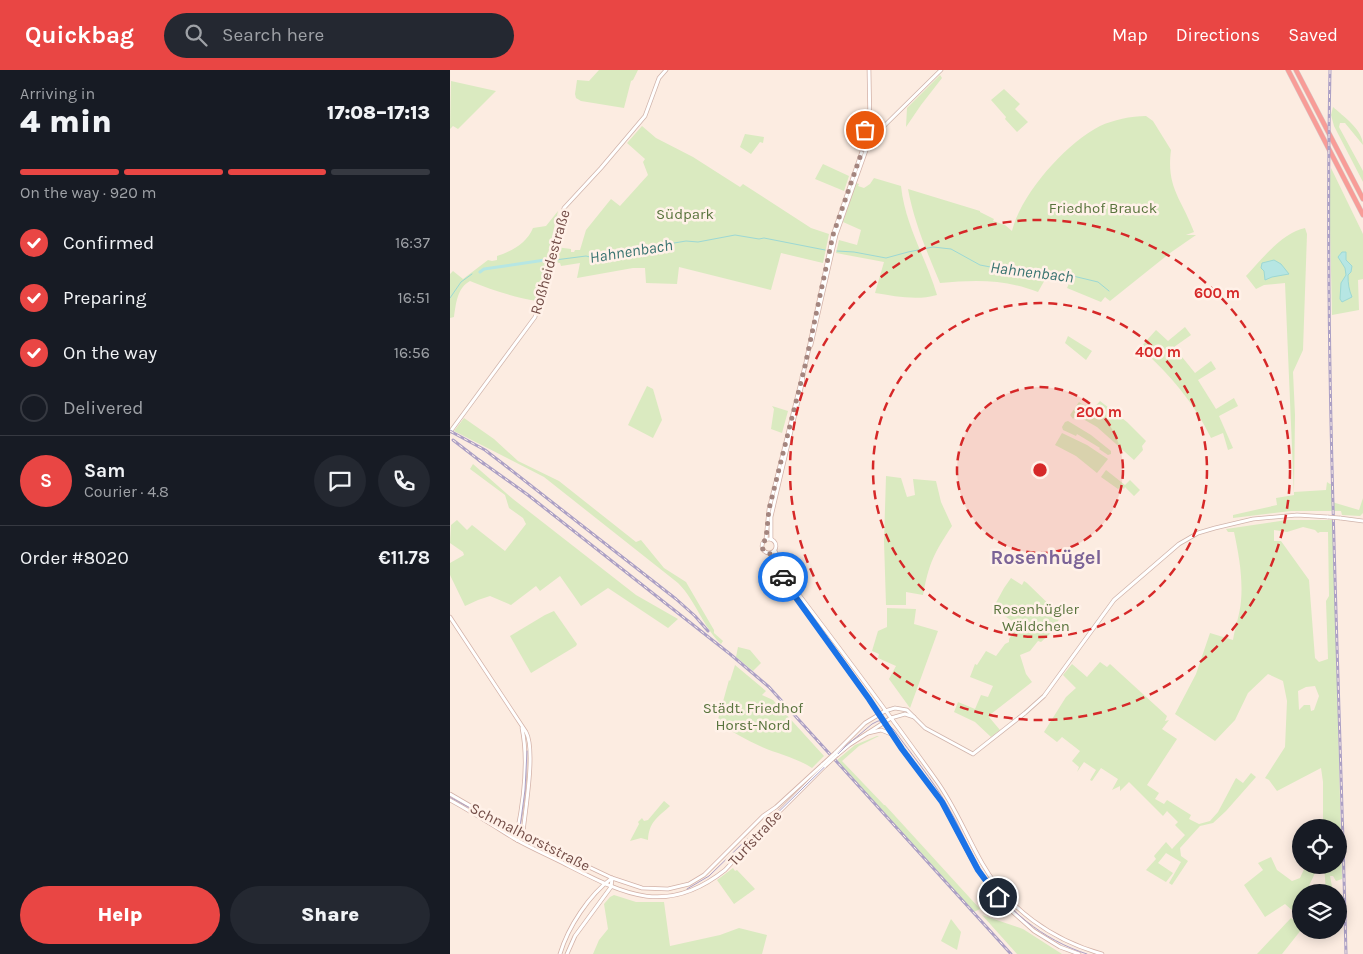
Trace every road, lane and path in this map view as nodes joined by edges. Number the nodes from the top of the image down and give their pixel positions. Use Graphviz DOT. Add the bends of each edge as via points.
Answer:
graph roads {
  1 [pos="666,70"];
  2 [pos="869,70"];
  3 [pos="941,70"];
  4 [pos="1288,70"];
  5 [pos="1296,70"];
  6 [pos="870,126"];
  7 [pos="876,131"];
  8 [pos="869,137"];
  9 [pos="1363,199"];
  10 [pos="1363,215"];
  11 [pos="450,432"];
  12 [pos="1363,521"];
  13 [pos="769,539"];
  14 [pos="775,551"];
  15 [pos="770,553"];
  16 [pos="450,617"];
  17 [pos="833,644"];
  18 [pos="885,711"];
  19 [pos="879,714"];
  20 [pos="891,718"];
  21 [pos="915,719"];
  22 [pos="884,721"];
  23 [pos="521,725"];
  24 [pos="868,733"];
  25 [pos="892,734"];
  26 [pos="836,754"];
  27 [pos="804,785"];
  28 [pos="450,794"];
  29 [pos="450,800"];
  30 [pos="770,811"];
  31 [pos="521,812"];
  32 [pos="760,824"];
  33 [pos="506,827"];
  34 [pos="517,833"];
  35 [pos="522,835"];
  36 [pos="517,840"];
  37 [pos="612,878"];
  38 [pos="604,884"];
  39 [pos="611,887"];
  40 [pos="560,954"];
  41 [pos="567,954"];
  42 [pos="1079,954"];
  43 [pos="1102,954"];
  1 -- 11 [label="main road, Roßheidestraße" via="659,78 645,116 564,208 536,317"];
  2 -- 6 [label="main road"];
  3 -- 7 [label="main road"];
  4 -- 10 [label="highway"];
  5 -- 9 [label="highway"];
  6 -- 7 [label="main road"];
  6 -- 8 [label="main road" via="865,130"];
  7 -- 8 [label="main road" via="875,136"];
  8 -- 13 [label="main road" via="833,235 769,509"];
  12 -- 21 [label="main road, bridge" via="1297,515 1260,518 1198,533 1169,551 1124,590 1049,690 973,754 932,733"];
  13 -- 14 [label="main road" via="776,544"];
  13 -- 15 [label="main road" via="762,548"];
  14 -- 15 [label="main road"];
  14 -- 17 [label="main road" via="790,582"];
  15 -- 17 [label="main road" via="794,595"];
  16 -- 23 [label="main road"];
  17 -- 18 [label="main road"];
  17 -- 19 [label="main road"];
  18 -- 19 [label="main road, Turfstraße"];
  18 -- 20 [label="main road"];
  18 -- 21 [label="main road" via="902,708 912,713"];
  19 -- 22 [label="main road"];
  19 -- 26 [label="main road, Turfstraße" via="860,728"];
  20 -- 21 [label="main road" via="905,714"];
  20 -- 22 [label="main road, Turfstraße"];
  20 -- 43 [label="main road" via="944,791 982,864 1006,896 1052,934"];
  22 -- 24 [label="main road, Turfstraße"];
  22 -- 25 [label="main road"];
  23 -- 31 [label="main road" via="524,746"];
  23 -- 35 [label="main road" via="530,746"];
  24 -- 25 [label="main road" via="881,730"];
  24 -- 26 [label="main road, Turfstraße"];
  25 -- 42 [label="main road" via="942,802 978,870 998,897 1034,931"];
  26 -- 27 [label="main road, Turfstraße, bridge"];
  27 -- 30 [label="main road, Turfstraße"];
  27 -- 39 [label="main road, Turfstraße" via="724,870 705,884 662,897 632,895"];
  28 -- 33 [label="main road, Schmalhorststraße"];
  29 -- 36 [label="main road, Schmalhorststraße"];
  30 -- 32 [label="main road"];
  30 -- 37 [label="main road, Turfstraße" via="713,867 689,884 658,889 638,887"];
  31 -- 33 [label="main road" via="516,824"];
  31 -- 34 [label="main road"];
  33 -- 34 [label="main road, Schmalhorststraße"];
  34 -- 35 [label="main road, Schmalhorststraße"];
  34 -- 36 [label="main road"];
  35 -- 36 [label="main road"];
  35 -- 37 [label="main road, Schmalhorststraße"];
  36 -- 38 [label="main road, Schmalhorststraße"];
  37 -- 38 [label="main road"];
  37 -- 39 [label="main road"];
  38 -- 39 [label="main road, Turfstraße"];
  38 -- 40 [label="main road" via="575,921"];
  39 -- 41 [label="main road" via="578,931"];
}
